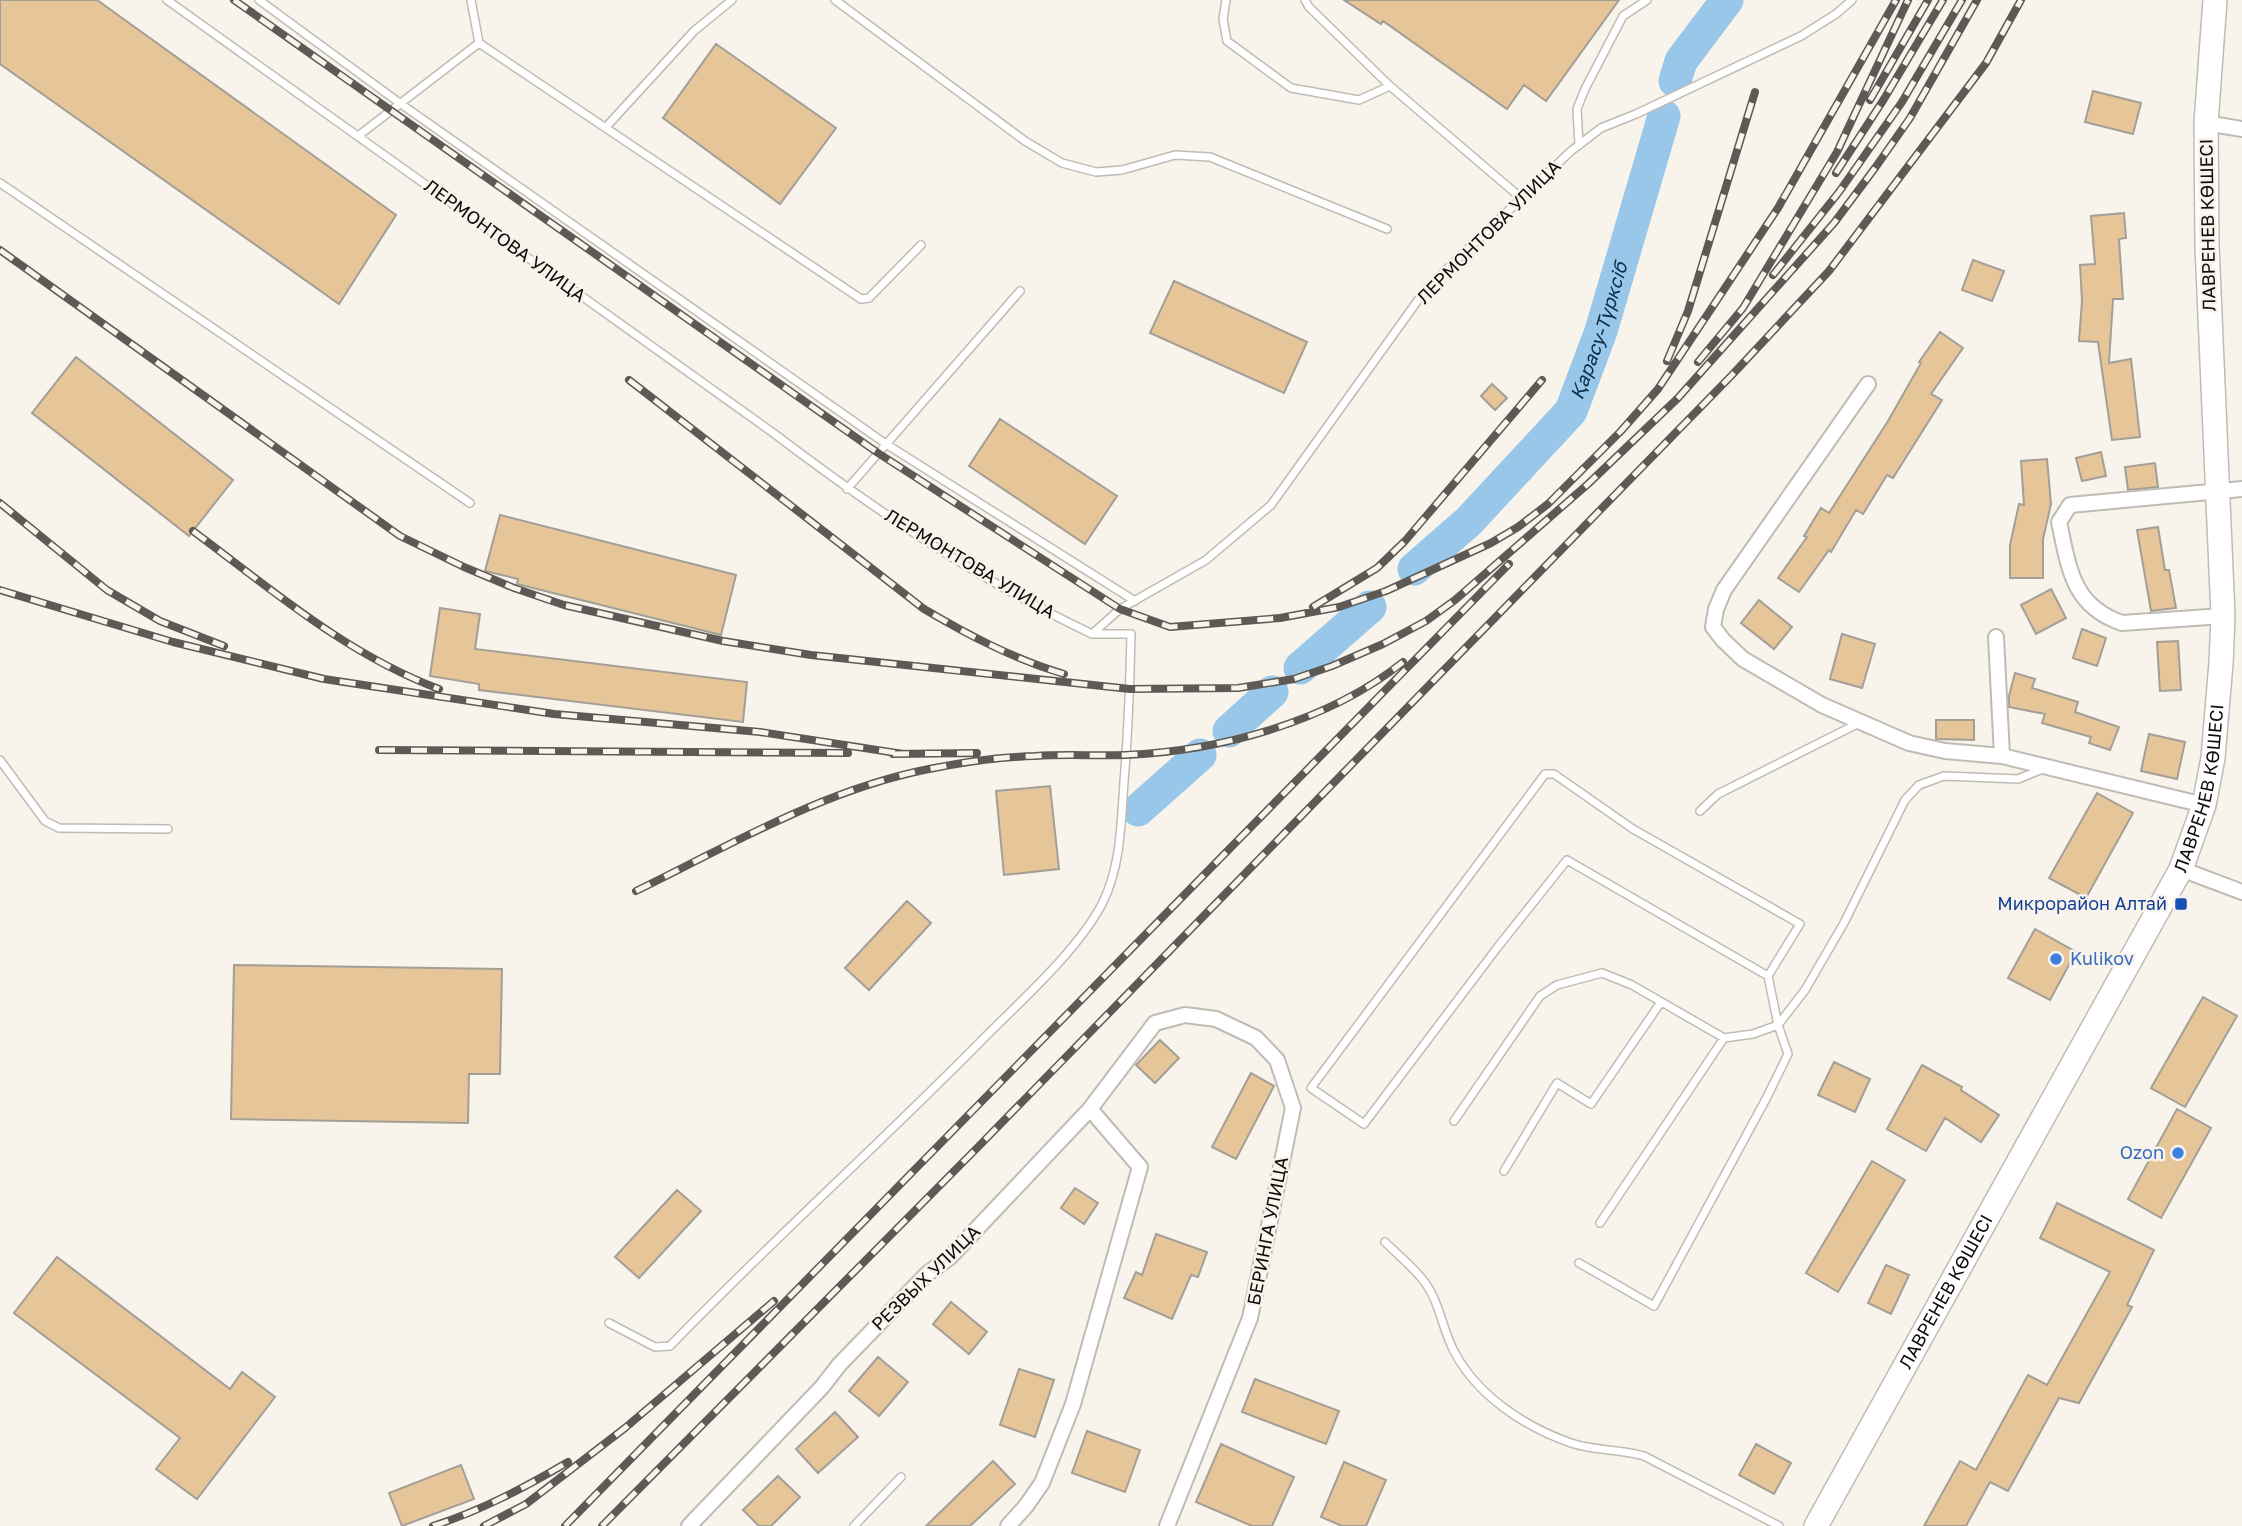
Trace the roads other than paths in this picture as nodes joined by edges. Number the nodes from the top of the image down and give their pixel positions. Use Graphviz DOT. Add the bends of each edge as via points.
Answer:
graph roads {
  1 [pos="167,0"];
  2 [pos="259,0"];
  3 [pos="471,0"];
  4 [pos="732,0"];
  5 [pos="835,0"];
  6 [pos="1226,0"];
  7 [pos="1305,0"];
  8 [pos="1647,0"];
  9 [pos="1852,0"];
  10 [pos="2215,0"];
  11 [pos="479,43"];
  12 [pos="1390,86"];
  13 [pos="401,104"];
  14 [pos="2206,123"];
  15 [pos="607,126"];
  16 [pos="2242,130"];
  17 [pos="358,136"];
  18 [pos="1579,145"];
  19 [pos="0,183"];
  20 [pos="1520,197"];
  21 [pos="1387,229"];
  22 [pos="921,245"];
  23 [pos="1020,291"];
  24 [pos="1868,384"];
  25 [pos="886,444"];
  26 [pos="847,489"];
  27 [pos="2242,489"];
  28 [pos="2217,490"];
  29 [pos="470,503"];
  30 [pos="1135,601"];
  31 [pos="2223,616"];
  32 [pos="1092,634"];
  33 [pos="1996,636"];
  34 [pos="1861,722"];
  35 [pos="2002,756"];
  36 [pos="0,760"];
  37 [pos="2049,767"];
  38 [pos="2204,805"];
  39 [pos="1700,811"];
  40 [pos="168,829"];
  41 [pos="2181,869"];
  42 [pos="2242,892"];
  43 [pos="1768,976"];
  44 [pos="1661,1002"];
  45 [pos="1155,1023"];
  46 [pos="1778,1025"];
  47 [pos="1724,1038"];
  48 [pos="1090,1109"];
  49 [pos="1454,1121"];
  50 [pos="1504,1171"];
  51 [pos="1600,1223"];
  52 [pos="1385,1242"];
  53 [pos="1579,1263"];
  54 [pos="609,1323"];
  55 [pos="901,1477"];
  56 [pos="689,1526"];
  57 [pos="854,1526"];
  58 [pos="1008,1526"];
  59 [pos="1167,1526"];
  60 [pos="1779,1526"];
  61 [pos="1816,1526"];
  1 -- 17 [label="lane, ЛЕРМОНТОВА УЛИЦА"];
  2 -- 13 [label="lane"];
  3 -- 11 [label="lane"];
  4 -- 15 [label="lane" via="694,31"];
  5 -- 21 [label="lane" via="1024,141 1062,163 1096,172 1122,170 1175,155 1210,157"];
  6 -- 12 [label="lane" via="1227,41 1291,88 1359,100"];
  7 -- 12 [label="lane"];
  8 -- 18 [label="lane" via="1623,16 1586,89 1577,109"];
  9 -- 18 [label="lane, ЛЕРМОНТОВА УЛИЦА" via="1801,36 1601,128"];
  10 -- 14 [label="main road, ЛАВРЕНЕВ КӨШЕСІ"];
  11 -- 13 [label="lane"];
  11 -- 15 [label="lane"];
  12 -- 20 [label="lane"];
  13 -- 17 [label="lane"];
  13 -- 25 [label="lane"];
  14 -- 16 [label="street"];
  14 -- 28 [label="main road, ЛАВРЕНЕВ КӨШЕСІ"];
  15 -- 22 [label="lane" via="861,299 869,298"];
  17 -- 26 [label="lane, ЛЕРМОНТОВА УЛИЦА"];
  18 -- 20 [label="lane, ЛЕРМОНТОВА УЛИЦА"];
  19 -- 29 [label="lane"];
  20 -- 30 [label="lane, ЛЕРМОНТОВА УЛИЦА" via="1426,289 1272,505 1206,561"];
  23 -- 25 [label="lane"];
  24 -- 34 [label="street" via="1724,590 1713,627 1743,659"];
  25 -- 26 [label="lane"];
  25 -- 30 [label="lane"];
  26 -- 32 [label="lane, ЛЕРМОНТОВА УЛИЦА" via="1039,609"];
  27 -- 28 [label="street"];
  28 -- 31 [label="main road, ЛАВРЕНЕВ КӨШЕСІ"];
  28 -- 31 [label="street" via="2070,506 2059,522 2077,591 2108,618 2122,623"];
  30 -- 32 [label="lane, ЛЕРМОНТОВА УЛИЦА"];
  31 -- 38 [label="main road, ЛАВРЕНЕВ КӨШЕСІ" via="2213,758"];
  32 -- 54 [label="lane" via="1131,634 1120,847 1103,901 1091,922 960,1063 670,1346 655,1347"];
  33 -- 35 [label="street"];
  34 -- 35 [label="street" via="1909,743"];
  34 -- 39 [label="lane" via="1718,793"];
  35 -- 37 [label="street"];
  36 -- 40 [label="lane" via="46,821 59,828"];
  37 -- 38 [label="street"];
  37 -- 46 [label="lane" via="2018,779 1944,776 1919,785 1905,800 1805,990"];
  38 -- 41 [label="main road, ЛАВРЕНЕВ КӨШЕСІ"];
  41 -- 42 [label="street"];
  41 -- 61 [label="main road, ЛАВРЕНЕВ КӨШЕСІ"];
  43 -- 43 [label="lane" via="1800,924 1633,829 1554,774 1545,774 1311,1088 1364,1124 1567,860"];
  43 -- 46 [label="lane"];
  44 -- 47 [label="lane"];
  44 -- 49 [label="lane" via="1602,973 1557,985 1540,996"];
  44 -- 50 [label="lane" via="1591,1104 1557,1083"];
  45 -- 48 [label="street, РЕЗВЫХ УЛИЦА"];
  45 -- 59 [label="street, БЕРИНГА УЛИЦА" via="1185,1015 1216,1019 1256,1038 1277,1060 1293,1108 1250,1318"];
  46 -- 47 [label="lane"];
  46 -- 53 [label="lane" via="1788,1054 1654,1306"];
  47 -- 51 [label="lane"];
  48 -- 56 [label="street, РЕЗВЫХ УЛИЦА"];
  48 -- 58 [label="street" via="1140,1167 1073,1404 1042,1483"];
  52 -- 60 [label="lane" via="1424,1281 1454,1352 1490,1398 1573,1444 1644,1455"];
  55 -- 57 [label="lane"];
}
